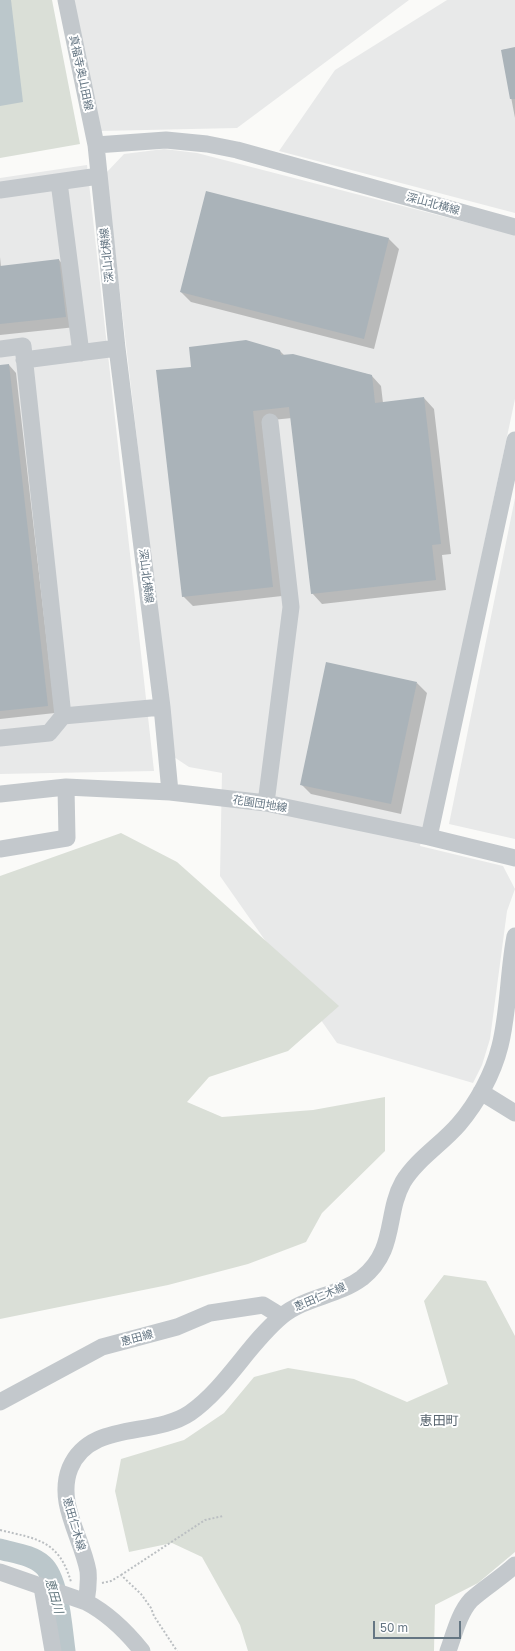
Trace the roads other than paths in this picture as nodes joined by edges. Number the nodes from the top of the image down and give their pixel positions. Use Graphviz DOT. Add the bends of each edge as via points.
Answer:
graph roads {
  1 [pos="66,0"];
  2 [pos="96,145"];
  3 [pos="99,176"];
  4 [pos="60,182"];
  5 [pos="0,190"];
  6 [pos="515,227"];
  7 [pos="118,348"];
  8 [pos="0,349"];
  9 [pos="81,353"];
  10 [pos="24,360"];
  11 [pos="270,422"];
  12 [pos="515,440"];
  13 [pos="162,707"];
  14 [pos="63,716"];
  15 [pos="0,738"];
  16 [pos="66,787"];
  17 [pos="170,792"];
  18 [pos="0,794"];
  19 [pos="266,803"];
  20 [pos="429,836"];
  21 [pos="0,849"];
  22 [pos="515,858"];
  23 [pos="515,936"];
  24 [pos="481,1092"];
  25 [pos="515,1113"];
  26 [pos="281,1316"];
  27 [pos="0,1402"];
  28 [pos="515,1565"];
  29 [pos="0,1572"];
  30 [pos="45,1588"];
  31 [pos="75,1598"];
  32 [pos="52,1651"];
  33 [pos="142,1651"];
  34 [pos="448,1651"];
  1 -- 2 [label="street, 真福寺奥山田線"];
  2 -- 3 [label="street, 深山北横線"];
  2 -- 6 [label="street, 深山北横線" via="166,140 207,144 245,152"];
  3 -- 4 [label="street"];
  3 -- 7 [label="street, 深山北横線"];
  4 -- 5 [label="street"];
  4 -- 9 [label="street"];
  7 -- 9 [label="street"];
  7 -- 13 [label="street, 深山北横線"];
  8 -- 10 [label="street" via="23,346"];
  9 -- 10 [label="street"];
  10 -- 14 [label="street"];
  11 -- 19 [label="street" via="290,607"];
  12 -- 20 [label="street"];
  13 -- 14 [label="street"];
  13 -- 17 [label="street, 深山北横線"];
  14 -- 15 [label="street" via="49,733"];
  16 -- 17 [label="street, 花園団地線"];
  16 -- 18 [label="street, 花園団地線"];
  16 -- 21 [label="street" via="67,838"];
  17 -- 19 [label="street, 花園団地線"];
  19 -- 20 [label="street, 花園団地線"];
  20 -- 22 [label="street, 花園団地線"];
  23 -- 24 [label="street, 恵田仁木線" via="500,1046"];
  24 -- 25 [label="street"];
  24 -- 26 [label="street, 恵田仁木線" via="459,1124 404,1181 396,1197 390,1231 375,1264 362,1277 347,1286 299,1305"];
  26 -- 27 [label="street, 恵田線" via="263,1305 210,1313 177,1327 102,1347"];
  26 -- 31 [label="street, 恵田仁木線" via="212,1393 190,1413 155,1427 94,1440 74,1459 65,1491 89,1584"];
  28 -- 34 [label="street" via="471,1600 458,1623"];
  29 -- 30 [label="street"];
  30 -- 31 [label="street"];
  30 -- 32 [label="street"];
  31 -- 33 [label="street" via="95,1606 117,1623"];
}
